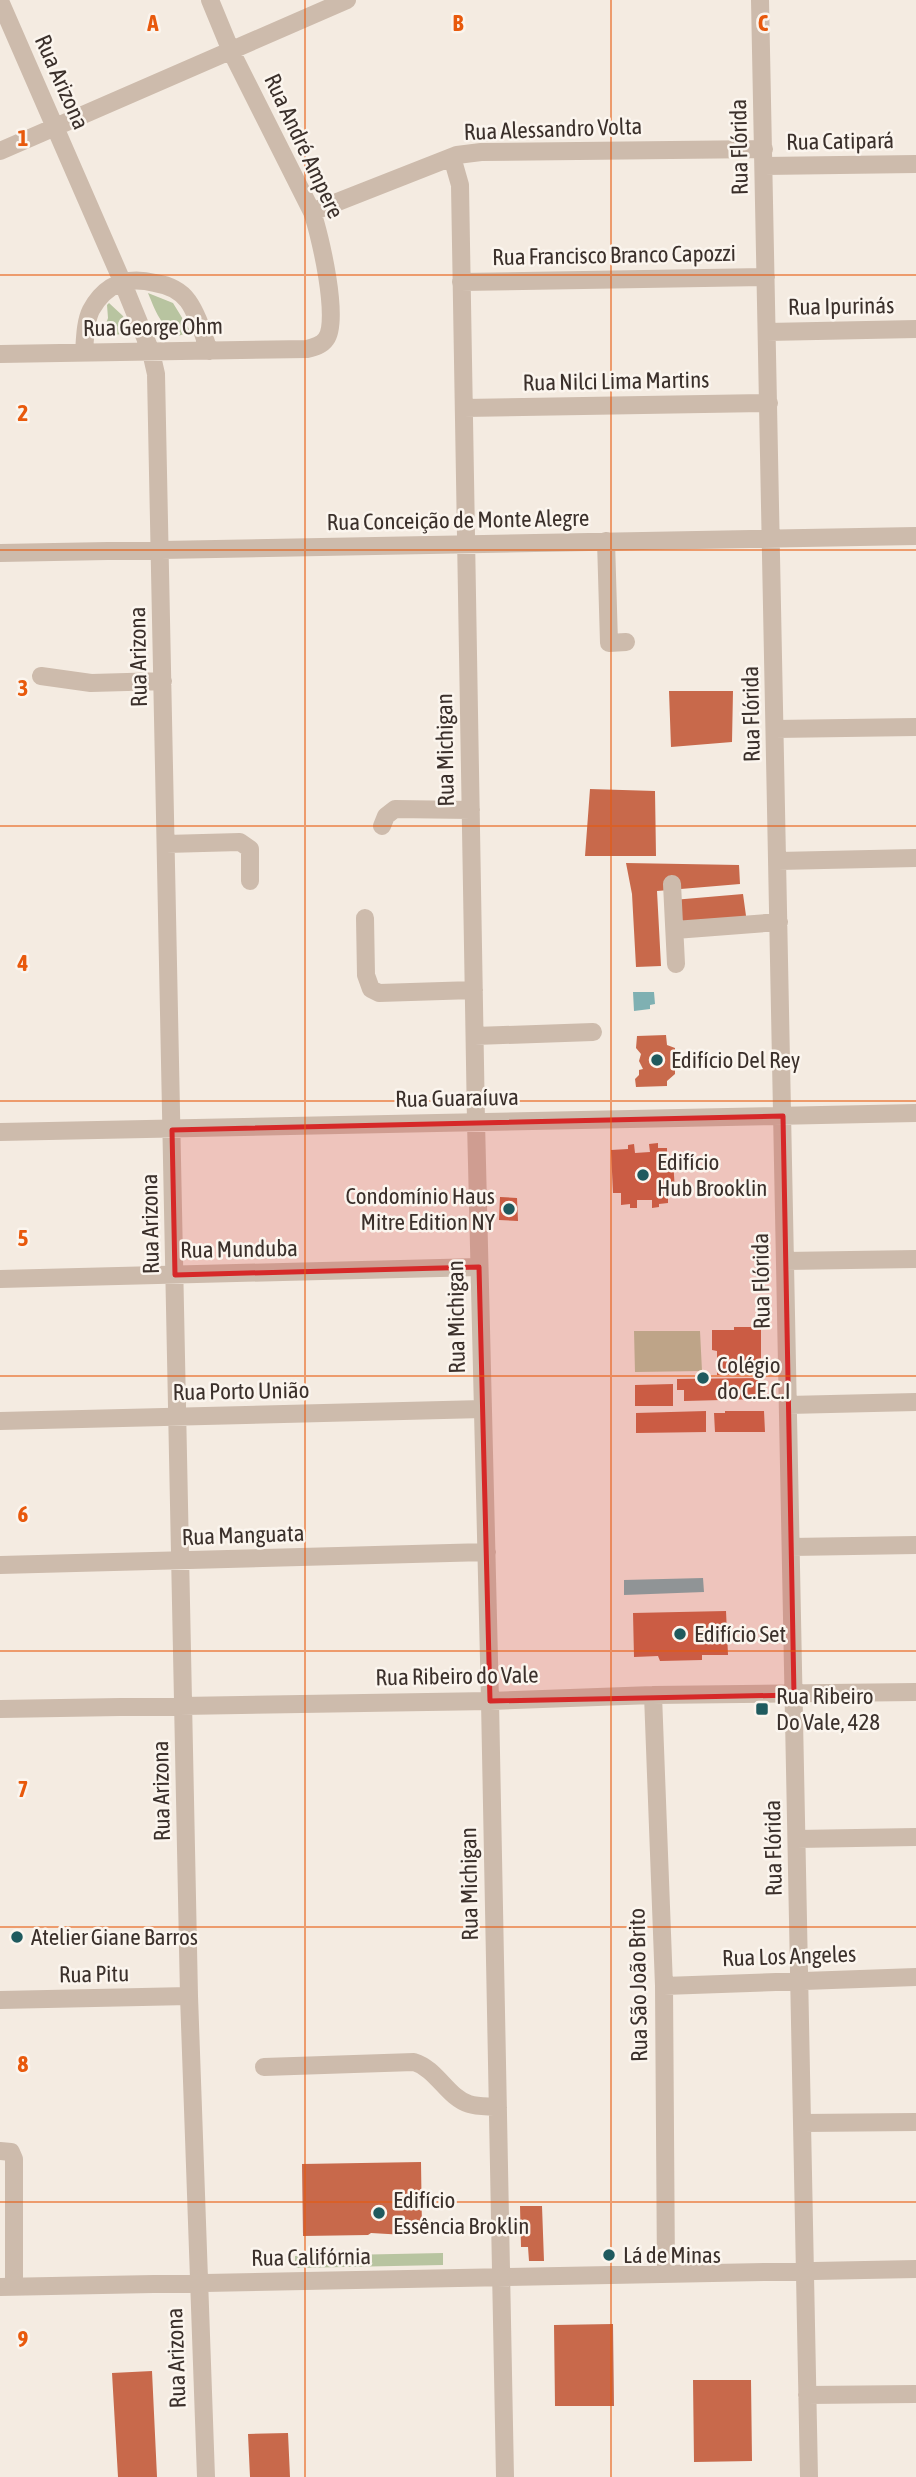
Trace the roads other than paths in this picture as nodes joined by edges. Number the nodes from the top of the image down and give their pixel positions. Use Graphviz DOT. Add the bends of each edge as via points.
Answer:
graph roads {
  1 [pos="210,0"];
  2 [pos="347,0"];
  3 [pos="760,0"];
  4 [pos="0,1"];
  5 [pos="230,51"];
  6 [pos="55,127"];
  7 [pos="0,151"];
  8 [pos="452,157"];
  9 [pos="764,157"];
  10 [pos="916,164"];
  11 [pos="312,212"];
  12 [pos="766,277"];
  13 [pos="122,281"];
  14 [pos="461,282"];
  15 [pos="916,329"];
  16 [pos="767,332"];
  17 [pos="307,349"];
  18 [pos="209,351"];
  19 [pos="151,352"];
  20 [pos="84,353"];
  21 [pos="0,354"];
  22 [pos="769,403"];
  23 [pos="464,408"];
  24 [pos="916,536"];
  25 [pos="772,538"];
  26 [pos="606,541"];
  27 [pos="467,545"];
  28 [pos="160,549"];
  29 [pos="0,553"];
  30 [pos="615,648"];
  31 [pos="41,676"];
  32 [pos="163,681"];
  33 [pos="916,727"];
  34 [pos="775,729"];
  35 [pos="471,810"];
  36 [pos="382,827"];
  37 [pos="166,844"];
  38 [pos="916,858"];
  39 [pos="778,861"];
  40 [pos="250,881"];
  41 [pos="672,884"];
  42 [pos="365,918"];
  43 [pos="779,922"];
  44 [pos="674,930"];
  45 [pos="676,964"];
  46 [pos="474,990"];
  47 [pos="593,1032"];
  48 [pos="475,1036"];
  49 [pos="916,1114"];
  50 [pos="783,1116"];
  51 [pos="476,1122"];
  52 [pos="172,1130"];
  53 [pos="0,1132"];
  54 [pos="916,1259"];
  55 [pos="785,1261"];
  56 [pos="479,1267"];
  57 [pos="175,1275"];
  58 [pos="0,1279"];
  59 [pos="916,1402"];
  60 [pos="788,1405"];
  61 [pos="483,1409"];
  62 [pos="179,1417"];
  63 [pos="0,1421"];
  64 [pos="916,1545"];
  65 [pos="791,1547"];
  66 [pos="487,1552"];
  67 [pos="182,1561"];
  68 [pos="0,1565"];
  69 [pos="916,1692"];
  70 [pos="653,1695"];
  71 [pos="794,1695"];
  72 [pos="490,1701"];
  73 [pos="184,1706"];
  74 [pos="0,1709"];
  75 [pos="916,1837"];
  76 [pos="797,1839"];
  77 [pos="916,1977"];
  78 [pos="801,1979"];
  79 [pos="664,1986"];
  80 [pos="189,1996"];
  81 [pos="0,2000"];
  82 [pos="264,2067"];
  83 [pos="498,2107"];
  84 [pos="916,2122"];
  85 [pos="803,2123"];
  86 [pos="0,2151"];
  87 [pos="916,2269"];
  88 [pos="805,2271"];
  89 [pos="666,2274"];
  90 [pos="500,2277"];
  91 [pos="198,2283"];
  92 [pos="7,2287"];
  93 [pos="916,2394"];
  94 [pos="807,2395"];
  95 [pos="206,2477"];
  96 [pos="505,2477"];
  97 [pos="809,2477"];
  1 -- 5 [label="street, Rua André Ampere"];
  2 -- 5 [label="street"];
  3 -- 9 [label="street, Rua Flórida"];
  4 -- 6 [label="street, Rua Arizona"];
  5 -- 6 [label="street"];
  5 -- 11 [label="street, Rua André Ampere"];
  6 -- 7 [label="street"];
  6 -- 13 [label="street, Rua Arizona"];
  8 -- 9 [label="street, Rua Alessandro Volta" via="481,152"];
  8 -- 11 [label="street, Rua Alessandro Volta"];
  8 -- 14 [label="street, Rua Michigan" via="460,185"];
  9 -- 10 [label="street, Rua Catipará"];
  9 -- 12 [label="street, Rua Flórida"];
  11 -- 17 [label="street, Rua André Ampere" via="332,319 327,339"];
  12 -- 14 [label="street, Rua Francisco Branco Capozzi"];
  12 -- 16 [label="street, Rua Flórida"];
  13 -- 18 [label="street" via="142,280 175,289 195,313"];
  13 -- 19 [label="street, Rua Arizona"];
  13 -- 20 [label="street" via="91,310"];
  14 -- 23 [label="street, Rua Michigan"];
  15 -- 16 [label="street, Rua Ipurinás"];
  16 -- 22 [label="street, Rua Flórida"];
  17 -- 18 [label="street, Rua George Ohm"];
  18 -- 19 [label="street, Rua George Ohm"];
  19 -- 20 [label="street, Rua George Ohm"];
  19 -- 28 [label="street, Rua Arizona" via="156,374"];
  20 -- 21 [label="street, Rua George Ohm"];
  22 -- 23 [label="street, Rua Nilci Lima Martins"];
  22 -- 25 [label="street, Rua Flórida"];
  23 -- 27 [label="street, Rua Michigan"];
  24 -- 25 [label="street, Rua Conceição de Monte Alegre"];
  25 -- 26 [label="street, Rua Conceição de Monte Alegre"];
  25 -- 34 [label="street, Rua Flórida"];
  26 -- 27 [label="street, Rua Conceição de Monte Alegre"];
  26 -- 30 [label="street"];
  27 -- 28 [label="street, Rua Conceição de Monte Alegre"];
  27 -- 35 [label="street, Rua Michigan"];
  28 -- 29 [label="street, Rua Conceição de Monte Alegre"];
  28 -- 32 [label="street, Rua Arizona"];
  31 -- 32 [label="street" via="92,683"];
  32 -- 37 [label="street, Rua Arizona"];
  33 -- 34 [label="street"];
  34 -- 39 [label="street, Rua Flórida"];
  35 -- 36 [label="street" via="395,809"];
  35 -- 46 [label="street, Rua Michigan"];
  37 -- 40 [label="street" via="240,842 250,849"];
  37 -- 52 [label="street, Rua Arizona"];
  38 -- 39 [label="street"];
  39 -- 43 [label="street, Rua Flórida"];
  41 -- 44 [label="street"];
  42 -- 46 [label="street" via="366,975 371,989 379,993"];
  43 -- 44 [label="street"];
  43 -- 50 [label="street, Rua Flórida"];
  44 -- 45 [label="street"];
  46 -- 48 [label="street, Rua Michigan"];
  47 -- 48 [label="street"];
  48 -- 51 [label="street, Rua Michigan"];
  49 -- 50 [label="street, Rua Guaraíuva"];
  50 -- 51 [label="street, Rua Guaraíuva"];
  50 -- 55 [label="street, Rua Flórida"];
  51 -- 52 [label="street, Rua Guaraíuva"];
  51 -- 56 [label="street, Rua Michigan"];
  52 -- 53 [label="street, Rua Guaraíuva"];
  52 -- 57 [label="street, Rua Arizona"];
  54 -- 55 [label="street"];
  55 -- 60 [label="street, Rua Flórida"];
  56 -- 57 [label="street, Rua Munduba"];
  56 -- 61 [label="street, Rua Michigan"];
  57 -- 58 [label="street, Rua Munduba"];
  57 -- 62 [label="street, Rua Arizona"];
  59 -- 60 [label="street"];
  60 -- 65 [label="street, Rua Flórida"];
  61 -- 62 [label="street, Rua Porto União"];
  61 -- 66 [label="street, Rua Michigan"];
  62 -- 63 [label="street, Rua Porto União"];
  62 -- 67 [label="street, Rua Arizona"];
  64 -- 65 [label="street"];
  65 -- 71 [label="street, Rua Flórida"];
  66 -- 67 [label="street, Rua Manguata"];
  66 -- 72 [label="street, Rua Michigan"];
  67 -- 68 [label="street, Rua Manguata"];
  67 -- 73 [label="street, Rua Arizona"];
  69 -- 71 [label="street, Rua Ribeiro do Vale"];
  70 -- 71 [label="street, Rua Ribeiro do Vale"];
  70 -- 72 [label="street, Rua Ribeiro do Vale"];
  70 -- 79 [label="street, Rua São João Brito"];
  71 -- 76 [label="street, Rua Flórida"];
  72 -- 73 [label="street, Rua Ribeiro do Vale"];
  72 -- 83 [label="street, Rua Michigan"];
  73 -- 74 [label="street, Rua Ribeiro do Vale"];
  73 -- 80 [label="street, Rua Arizona"];
  75 -- 76 [label="street"];
  76 -- 78 [label="street, Rua Flórida"];
  77 -- 78 [label="street, Rua Los Angeles"];
  78 -- 79 [label="street, Rua Los Angeles"];
  78 -- 85 [label="street, Rua Flórida"];
  79 -- 89 [label="street, Rua São João Brito"];
  80 -- 81 [label="street, Rua Pitu"];
  80 -- 91 [label="street, Rua Arizona"];
  82 -- 83 [label="street" via="414,2062 426,2066 460,2099"];
  83 -- 90 [label="street, Rua Michigan"];
  84 -- 85 [label="street"];
  85 -- 88 [label="street, Rua Flórida"];
  86 -- 92 [label="street" via="11,2152 14,2159"];
  87 -- 88 [label="street, Rua Califórnia"];
  88 -- 89 [label="street, Rua Califórnia"];
  88 -- 94 [label="street, Rua Flórida"];
  89 -- 90 [label="street, Rua Califórnia"];
  90 -- 91 [label="street, Rua Califórnia"];
  90 -- 96 [label="street, Rua Michigan"];
  91 -- 92 [label="street, Rua Califórnia"];
  91 -- 95 [label="street, Rua Arizona"];
  93 -- 94 [label="street"];
  94 -- 97 [label="street, Rua Flórida"];
}
